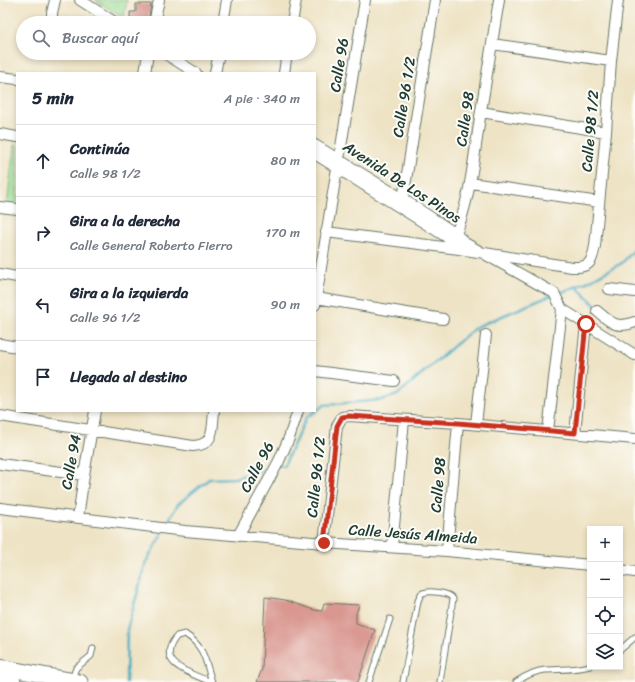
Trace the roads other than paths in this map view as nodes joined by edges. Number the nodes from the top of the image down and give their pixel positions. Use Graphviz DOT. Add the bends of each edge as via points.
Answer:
graph roads {
  1 [pos="55,0"];
  2 [pos="80,0"];
  3 [pos="158,0"];
  4 [pos="227,0"];
  5 [pos="296,0"];
  6 [pos="365,0"];
  7 [pos="435,0"];
  8 [pos="499,0"];
  9 [pos="618,0"];
  10 [pos="52,16"];
  11 [pos="105,16"];
  12 [pos="155,16"];
  13 [pos="224,16"];
  14 [pos="293,16"];
  15 [pos="492,44"];
  16 [pos="147,60"];
  17 [pos="175,60"];
  18 [pos="218,60"];
  19 [pos="286,60"];
  20 [pos="611,61"];
  21 [pos="145,72"];
  22 [pos="194,72"];
  23 [pos="216,72"];
  24 [pos="284,72"];
  25 [pos="0,76"];
  26 [pos="16,79"];
  27 [pos="481,112"];
  28 [pos="606,132"];
  29 [pos="0,134"];
  30 [pos="16,137"];
  31 [pos="316,146"];
  32 [pos="316,154"];
  33 [pos="338,164"];
  34 [pos="471,183"];
  35 [pos="403,199"];
  36 [pos="599,202"];
  37 [pos="0,207"];
  38 [pos="16,210"];
  39 [pos="326,232"];
  40 [pos="453,241"];
  41 [pos="480,252"];
  42 [pos="0,274"];
  43 [pos="16,277"];
  44 [pos="609,289"];
  45 [pos="635,292"];
  46 [pos="316,301"];
  47 [pos="562,309"];
  48 [pos="596,311"];
  49 [pos="443,319"];
  50 [pos="635,322"];
  51 [pos="586,324"];
  52 [pos="486,335"];
  53 [pos="0,344"];
  54 [pos="16,347"];
  55 [pos="635,355"];
  56 [pos="316,371"];
  57 [pos="394,381"];
  58 [pos="95,412"];
  59 [pos="214,412"];
  60 [pos="298,412"];
  61 [pos="0,416"];
  62 [pos="404,420"];
  63 [pos="458,423"];
  64 [pos="476,424"];
  65 [pos="92,430"];
  66 [pos="548,431"];
  67 [pos="575,433"];
  68 [pos="635,439"];
  69 [pos="0,464"];
  70 [pos="84,475"];
  71 [pos="0,508"];
  72 [pos="78,518"];
  73 [pos="238,536"];
  74 [pos="324,543"];
  75 [pos="392,547"];
  76 [pos="447,551"];
  77 [pos="587,565"];
  78 [pos="623,570"];
  79 [pos="635,572"];
  80 [pos="390,619"];
  81 [pos="635,637"];
  82 [pos="623,647"];
  83 [pos="93,648"];
  84 [pos="587,666"];
  85 [pos="0,667"];
  86 [pos="0,680"];
  87 [pos="13,682"];
  88 [pos="74,682"];
  89 [pos="211,682"];
  90 [pos="369,682"];
  91 [pos="403,682"];
  92 [pos="440,682"];
  93 [pos="516,682"];
  1 -- 10 [label="street"];
  2 -- 11 [label="street"];
  3 -- 12 [label="street"];
  4 -- 13 [label="street"];
  5 -- 14 [label="street"];
  6 -- 33 [label="street, Calle 96"];
  7 -- 35 [label="street, Calle 96 1/2"];
  8 -- 15 [label="street, Calle 98"];
  9 -- 20 [label="street, Calle 98 1/2"];
  15 -- 20 [label="street"];
  15 -- 27 [label="street, Calle 98"];
  16 -- 21 [label="street"];
  17 -- 22 [label="street"];
  18 -- 23 [label="street"];
  19 -- 24 [label="street"];
  20 -- 28 [label="street, Calle 98 1/2"];
  25 -- 26 [label="street"];
  27 -- 28 [label="street"];
  27 -- 34 [label="street, Calle 98"];
  28 -- 36 [label="street, Calle 98 1/2"];
  29 -- 30 [label="street"];
  31 -- 33 [label="street, Avenida De Los Pinos"];
  32 -- 33 [label="street, Avenida De Los Pinos"];
  33 -- 35 [label="street, Avenida De Los Pinos"];
  33 -- 39 [label="street, Calle 96"];
  33 -- 40 [label="street, Avenida De Los Pinos"];
  34 -- 36 [label="street"];
  34 -- 40 [label="street, Calle 98"];
  35 -- 40 [label="street, Avenida De Los Pinos"];
  36 -- 41 [label="street, Calle 98 1/2" via="594,254 585,266 572,267"];
  37 -- 38 [label="street"];
  39 -- 40 [label="street"];
  39 -- 46 [label="street, Calle 96"];
  40 -- 41 [label="street"];
  40 -- 41 [label="street, Avenida De Los Pinos" via="465,243"];
  41 -- 47 [label="street" via="554,293"];
  42 -- 43 [label="street"];
  44 -- 45 [label="street"];
  46 -- 49 [label="street"];
  47 -- 51 [label="street"];
  47 -- 66 [label="street"];
  48 -- 50 [label="street" via="615,324 626,325"];
  51 -- 55 [label="street"];
  51 -- 67 [label="street"];
  52 -- 64 [label="street"];
  53 -- 54 [label="street"];
  56 -- 57 [label="street"];
  58 -- 65 [label="street, Calle 94"];
  59 -- 65 [label="street" via="209,440 193,446"];
  60 -- 73 [label="street, Calle 96" via="279,462"];
  61 -- 65 [label="street"];
  62 -- 63 [label="street"];
  62 -- 74 [label="street, Calle 96 1/2" via="342,417 337,426"];
  62 -- 75 [label="street"];
  63 -- 64 [label="street"];
  63 -- 76 [label="street, Calle 98"];
  64 -- 66 [label="street"];
  65 -- 70 [label="street, Calle 94"];
  66 -- 67 [label="street"];
  67 -- 68 [label="street"];
  69 -- 70 [label="street"];
  70 -- 72 [label="street, Calle 94"];
  71 -- 72 [label="street"];
  72 -- 73 [label="street, Calle Jesús Almeida"];
  73 -- 74 [label="street, Calle Jesús Almeida"];
  74 -- 75 [label="street, Calle Jesús Almeida"];
  75 -- 76 [label="street, Calle Jesús Almeida"];
  76 -- 77 [label="street, Calle Jesús Almeida"];
  78 -- 79 [label="street"];
  80 -- 90 [label="lane"];
  81 -- 82 [label="lane"];
  83 -- 88 [label="lane" via="91,656 76,668"];
  84 -- 93 [label="lane" via="545,670"];
  85 -- 88 [label="main road"];
  86 -- 87 [label="main road"];
  89 -- 89 [label="lane" via="199,645 184,634 177,636 168,655 175,666"];
  91 -- 92 [label="lane" via="418,601 421,594 426,592 448,594 453,599"];
}
